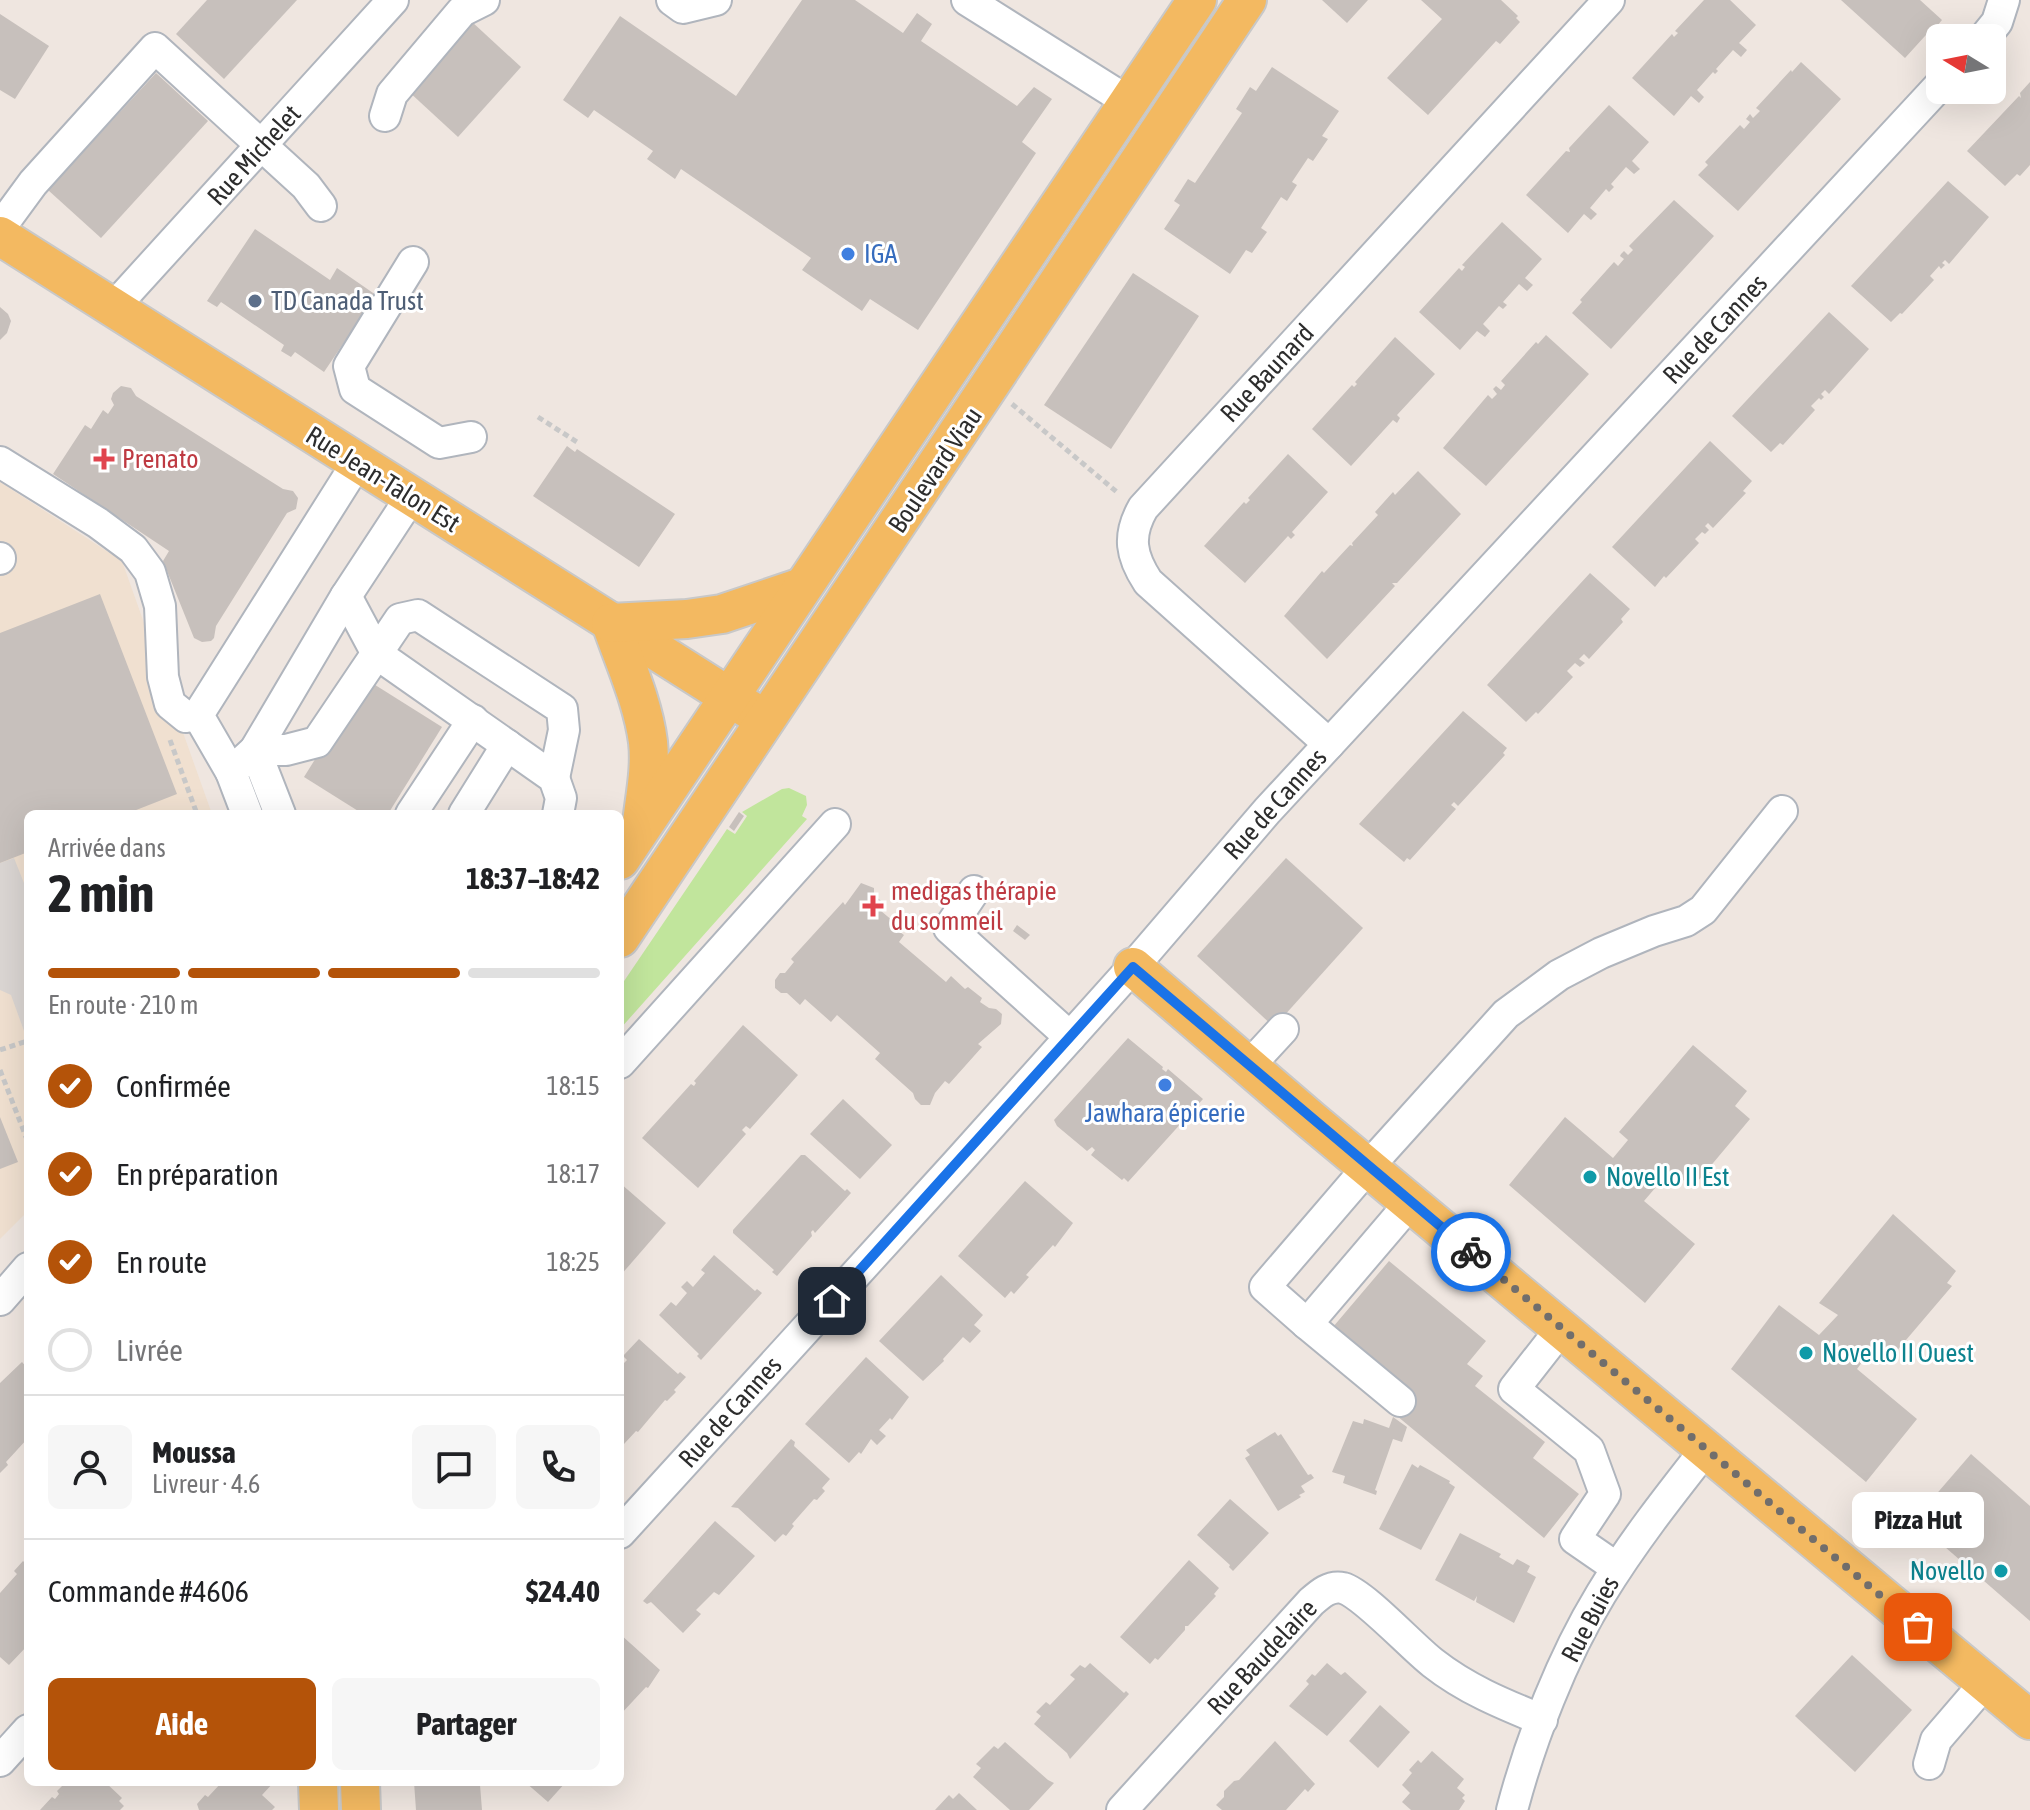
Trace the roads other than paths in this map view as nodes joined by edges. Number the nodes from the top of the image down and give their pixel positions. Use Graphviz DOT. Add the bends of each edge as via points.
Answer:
graph roads {
  1 [pos="393,0"];
  2 [pos="484,0"];
  3 [pos="672,0"];
  4 [pos="716,0"];
  5 [pos="967,0"];
  6 [pos="1197,0"];
  7 [pos="1247,0"];
  8 [pos="1609,0"];
  9 [pos="2004,0"];
  10 [pos="1995,24"];
  11 [pos="1926,100"];
  12 [pos="1129,102"];
  13 [pos="385,116"];
  14 [pos="262,146"];
  15 [pos="321,206"];
  16 [pos="0,228"];
  17 [pos="0,236"];
  18 [pos="413,262"];
  19 [pos="113,308"];
  20 [pos="471,437"];
  21 [pos="0,462"];
  22 [pos="357,463"];
  23 [pos="411,497"];
  24 [pos="802,587"];
  25 [pos="346,596"];
  26 [pos="611,623"];
  27 [pos="377,654"];
  28 [pos="728,697"];
  29 [pos="198,715"];
  30 [pos="473,720"];
  31 [pos="766,720"];
  32 [pos="1329,744"];
  33 [pos="507,745"];
  34 [pos="255,750"];
  35 [pos="231,772"];
  36 [pos="554,778"];
  37 [pos="245,810"];
  38 [pos="278,810"];
  39 [pos="414,810"];
  40 [pos="466,810"];
  41 [pos="559,810"];
  42 [pos="1782,811"];
  43 [pos="835,824"];
  44 [pos="641,829"];
  45 [pos="624,854"];
  46 [pos="974,891"];
  47 [pos="624,932"];
  48 [pos="1133,967"];
  49 [pos="1283,1029"];
  50 [pos="1070,1037"];
  51 [pos="624,1059"];
  52 [pos="1249,1066"];
  53 [pos="1368,1167"];
  54 [pos="1411,1202"];
  55 [pos="1307,1324"];
  56 [pos="1561,1329"];
  57 [pos="1400,1401"];
  58 [pos="1706,1449"];
  59 [pos="1605,1494"];
  60 [pos="1647,1526"];
  61 [pos="624,1529"];
  62 [pos="1617,1568"];
  63 [pos="1985,1683"];
  64 [pos="1542,1720"];
  65 [pos="2030,1720"];
  66 [pos="24,1734"];
  67 [pos="0,1761"];
  68 [pos="1929,1764"];
  69 [pos="318,1786"];
  70 [pos="360,1786"];
  71 [pos="319,1810"];
  72 [pos="361,1810"];
  73 [pos="1122,1810"];
  74 [pos="1512,1810"];
  1 -- 14 [label="street, Rue Michelet"];
  2 -- 13 [label="street" via="462,11 392,94"];
  3 -- 4 [label="street" via="683,8"];
  5 -- 12 [label="street"];
  6 -- 12 [label="main road, Boulevard Viau"];
  7 -- 31 [label="main road, Boulevard Viau"];
  8 -- 32 [label="street, Rue Baunard" via="1143,508 1135,523 1131,543 1148,582"];
  9 -- 10 [label="street"];
  11 -- 32 [label="street, Rue de Cannes"];
  12 -- 24 [label="main road, Boulevard Viau"];
  14 -- 15 [label="street"];
  14 -- 16 [label="street" via="155,48 33,183"];
  14 -- 19 [label="street, Rue Michelet"];
  17 -- 19 [label="main road, Rue Jean-Talon Est"];
  18 -- 20 [label="street" via="349,366 355,389 439,443"];
  19 -- 22 [label="main road, Rue Jean-Talon Est"];
  21 -- 29 [label="street" via="133,549 150,572 160,606 163,677 170,704 186,717"];
  22 -- 23 [label="main road, Rue Jean-Talon Est"];
  22 -- 29 [label="street"];
  23 -- 25 [label="street"];
  23 -- 26 [label="main road, Rue Jean-Talon Est"];
  24 -- 26 [label="main road" via="722,614"];
  24 -- 28 [label="main road, Boulevard Viau"];
  25 -- 27 [label="street"];
  25 -- 34 [label="street"];
  26 -- 28 [label="main road, Rue Jean-Talon Est"];
  26 -- 44 [label="main road" via="648,741"];
  27 -- 30 [label="street"];
  27 -- 34 [label="street" via="317,742"];
  27 -- 36 [label="street" via="400,619 418,615 562,709 564,730"];
  28 -- 31 [label="main road, Rue Jean-Talon Est"];
  28 -- 44 [label="main road, Boulevard Viau"];
  29 -- 35 [label="street"];
  30 -- 33 [label="street"];
  30 -- 39 [label="street"];
  31 -- 47 [label="main road, Boulevard Viau"];
  32 -- 48 [label="street, Rue de Cannes"];
  33 -- 36 [label="street"];
  33 -- 40 [label="street"];
  34 -- 35 [label="street"];
  34 -- 38 [label="street"];
  35 -- 37 [label="street"];
  36 -- 41 [label="street"];
  42 -- 53 [label="street" via="1703,910 1559,975 1506,1014"];
  43 -- 51 [label="street"];
  44 -- 45 [label="main road, Boulevard Viau"];
  46 -- 50 [label="street" via="949,928"];
  48 -- 50 [label="street, Rue de Cannes"];
  48 -- 52 [label="main road"];
  49 -- 52 [label="street"];
  50 -- 61 [label="street, Rue de Cannes"];
  52 -- 53 [label="main road"];
  53 -- 54 [label="main road"];
  53 -- 55 [label="street" via="1265,1287"];
  54 -- 55 [label="street"];
  54 -- 56 [label="main road"];
  55 -- 57 [label="street"];
  56 -- 58 [label="main road"];
  56 -- 59 [label="street" via="1514,1389 1589,1450"];
  58 -- 60 [label="street, Rue Buies"];
  58 -- 63 [label="main road"];
  59 -- 60 [label="street"];
  59 -- 62 [label="street" via="1575,1539"];
  60 -- 62 [label="street, Rue Buies"];
  62 -- 64 [label="street, Rue Buies" via="1574,1645"];
  63 -- 65 [label="main road"];
  63 -- 68 [label="street" via="1936,1740"];
  64 -- 73 [label="street, Rue Baudelaire" via="1458,1681 1354,1593 1338,1587 1311,1602"];
  64 -- 74 [label="street, Rue Buies"];
  66 -- 67 [label="street"];
  69 -- 71 [label="main road"];
  70 -- 72 [label="main road"];
}
